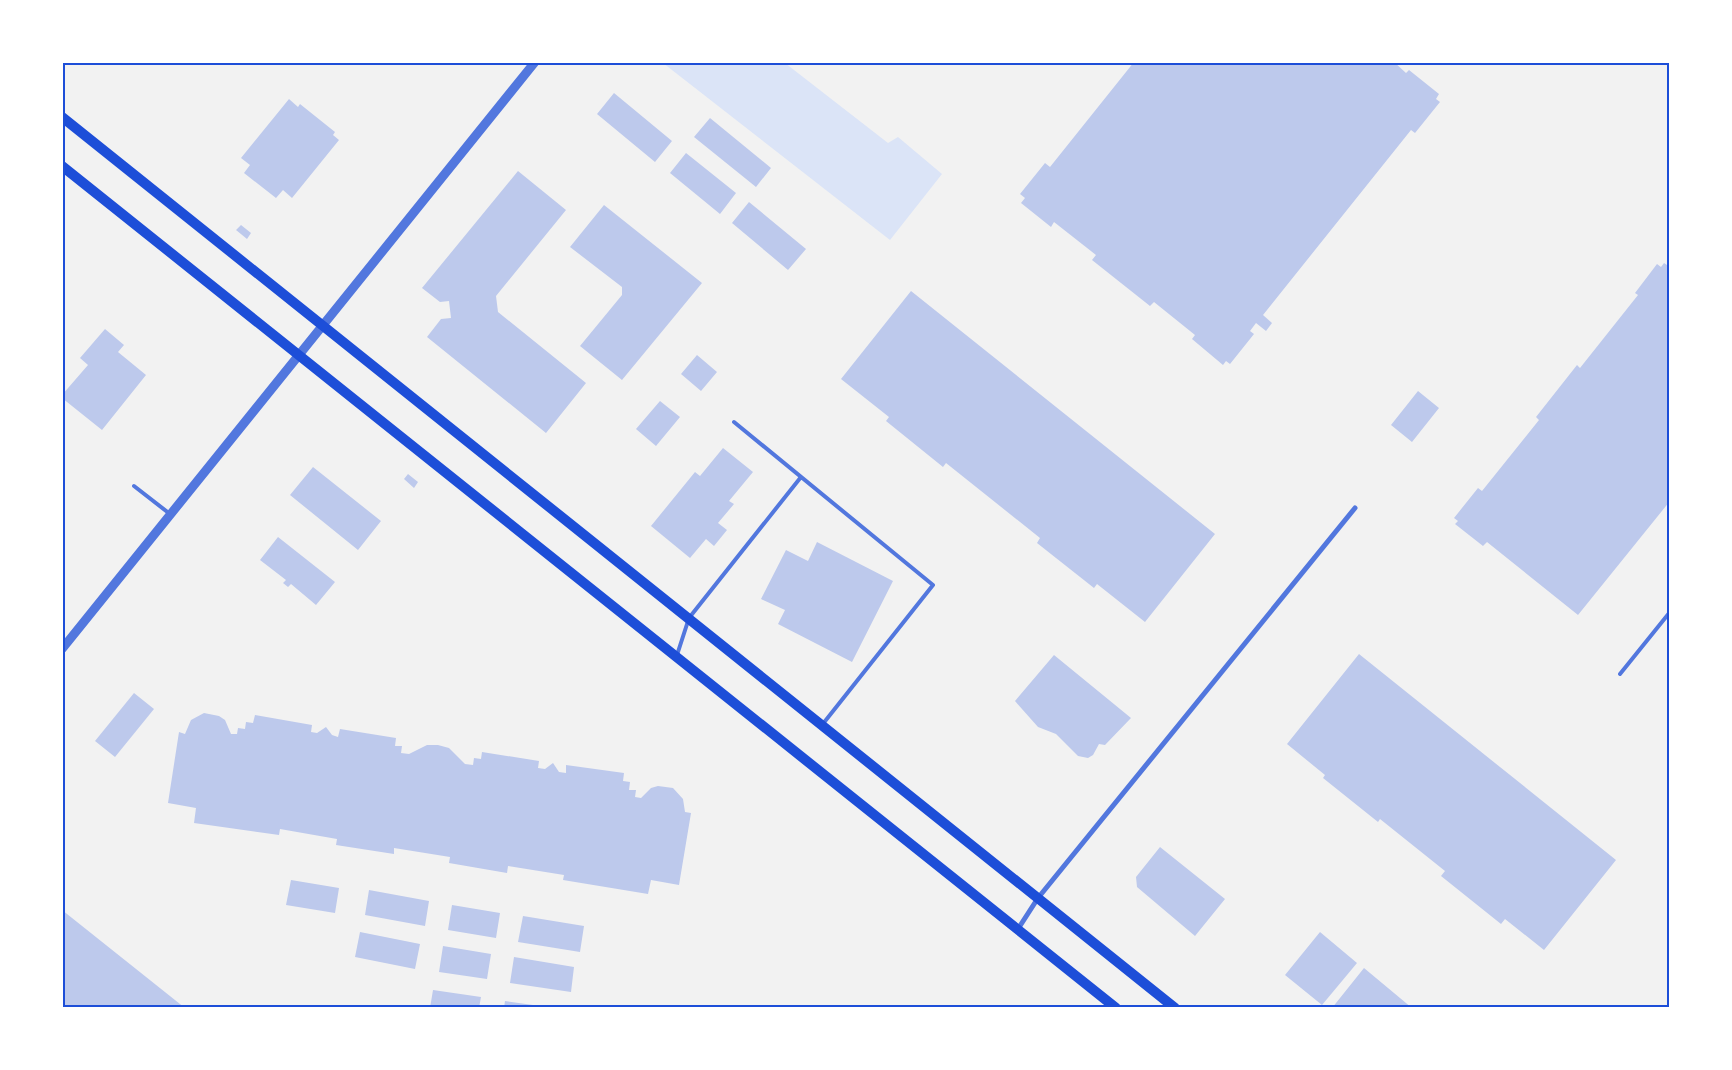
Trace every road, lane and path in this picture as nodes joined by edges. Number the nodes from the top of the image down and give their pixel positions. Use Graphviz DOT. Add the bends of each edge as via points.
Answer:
graph roads {
  1 [pos="535,62"];
  2 [pos="62,117"];
  3 [pos="62,166"];
  4 [pos="322,324"];
  5 [pos="298,354"];
  6 [pos="734,422"];
  7 [pos="801,477"];
  8 [pos="134,486"];
  9 [pos="1355,508"];
  10 [pos="170,514"];
  11 [pos="1670,612"];
  12 [pos="689,618"];
  13 [pos="62,649"];
  14 [pos="677,657"];
  15 [pos="1620,674"];
  16 [pos="822,724"];
  17 [pos="1038,898"];
  18 [pos="1018,929"];
  19 [pos="1116,1008"];
  20 [pos="1175,1008"];
  1 -- 4 [label="street"];
  2 -- 4 [label="main road"];
  3 -- 5 [label="main road"];
  4 -- 5 [label="street"];
  4 -- 12 [label="main road"];
  5 -- 10 [label="street"];
  5 -- 14 [label="main road"];
  6 -- 7 [label="lane"];
  7 -- 12 [label="lane"];
  7 -- 16 [label="lane" via="933,585"];
  8 -- 10 [label="lane"];
  9 -- 17 [label="street"];
  10 -- 13 [label="street"];
  11 -- 15 [label="lane"];
  12 -- 14 [label="lane"];
  12 -- 16 [label="main road"];
  14 -- 18 [label="main road"];
  16 -- 17 [label="main road"];
  17 -- 18 [label="street"];
  17 -- 20 [label="main road"];
  18 -- 19 [label="main road"];
}
